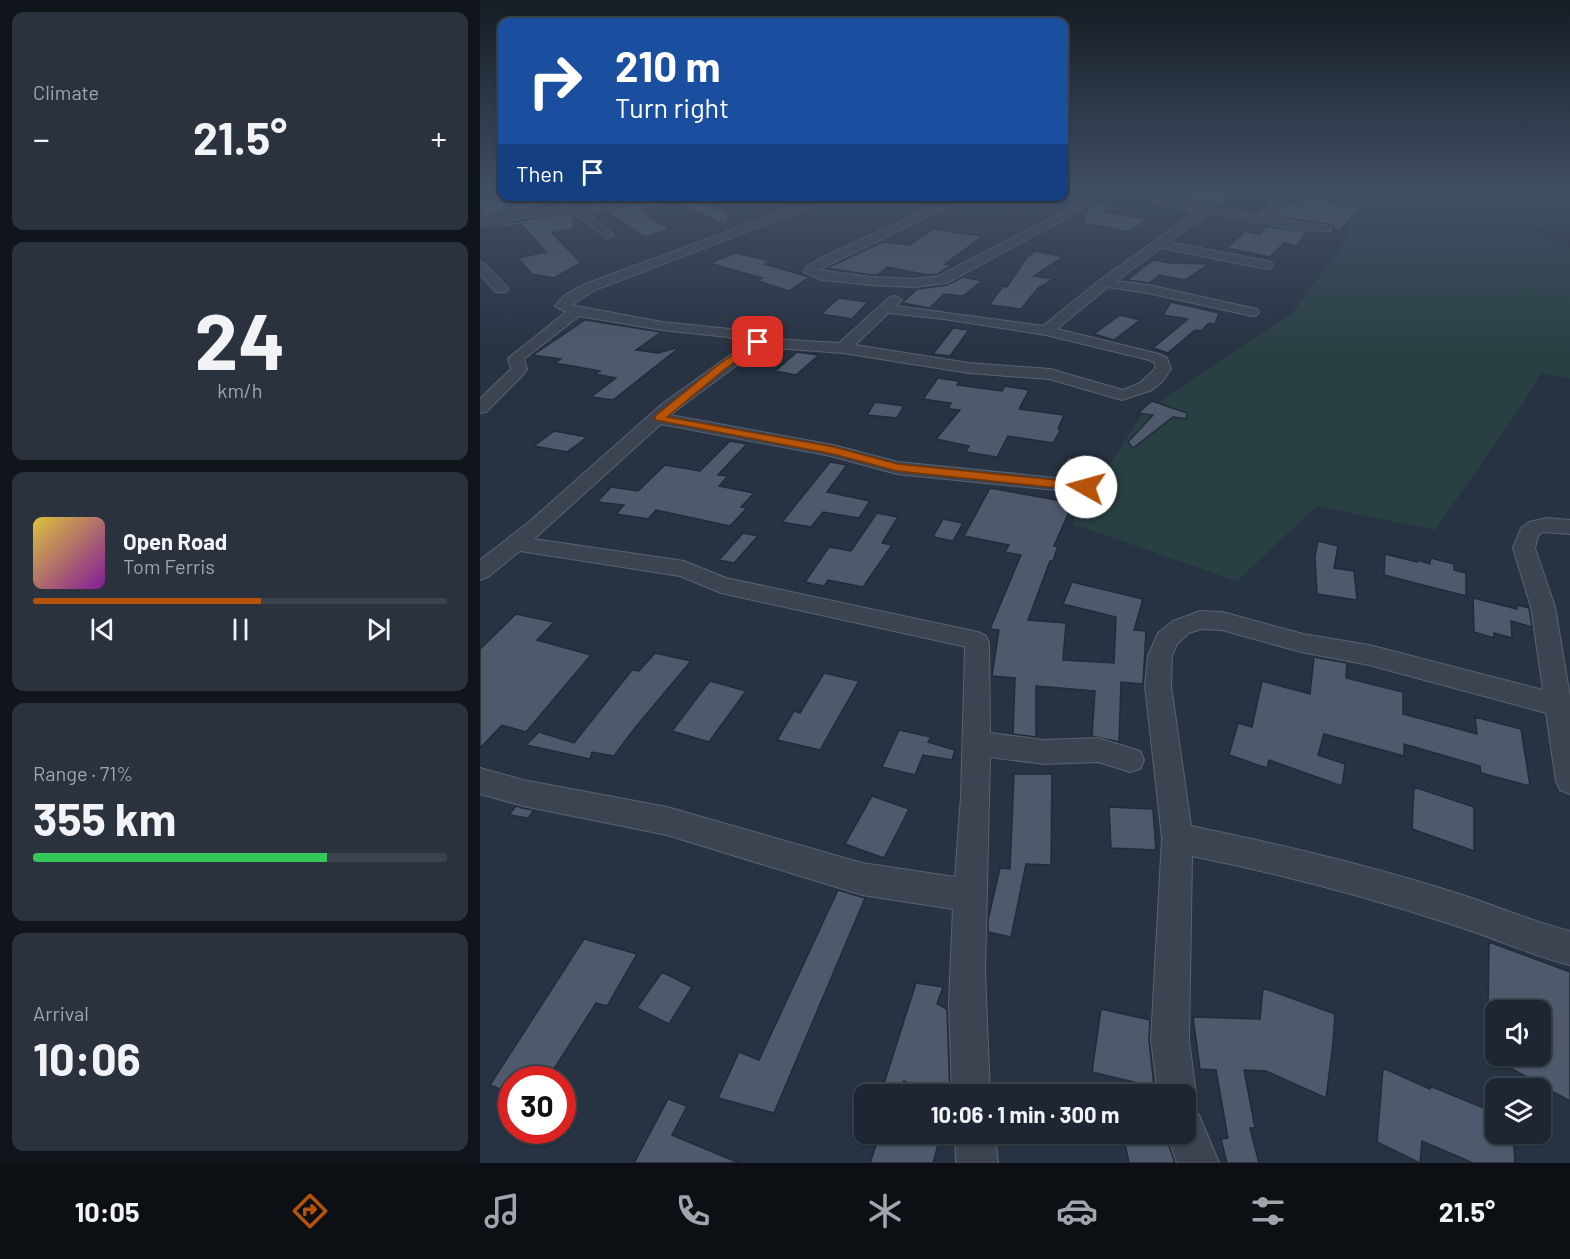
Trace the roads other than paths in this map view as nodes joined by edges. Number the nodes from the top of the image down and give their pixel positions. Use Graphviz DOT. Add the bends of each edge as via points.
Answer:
graph roads {
  1 [pos="702,245"];
  2 [pos="859,245"];
  3 [pos="1008,245"];
  4 [pos="1158,245"];
  5 [pos="1166,245"];
  6 [pos="1267,265"];
  7 [pos="480,266"];
  8 [pos="914,283"];
  9 [pos="1105,283"];
  10 [pos="501,289"];
  11 [pos="885,309"];
  12 [pos="576,311"];
  13 [pos="1252,312"];
  14 [pos="1046,330"];
  15 [pos="758,342"];
  16 [pos="843,348"];
  17 [pos="480,408"];
  18 [pos="659,418"];
  19 [pos="1086,487"];
  20 [pos="1570,527"];
  21 [pos="514,543"];
  22 [pos="480,572"];
  23 [pos="1558,705"];
  24 [pos="975,743"];
  25 [pos="1130,760"];
  26 [pos="1570,780"];
  27 [pos="480,781"];
  28 [pos="1177,838"];
  29 [pos="969,895"];
  30 [pos="1570,948"];
  31 [pos="970,1084"];
  32 [pos="1176,1084"];
  33 [pos="976,1144"];
  34 [pos="1191,1144"];
  35 [pos="977,1163"];
  36 [pos="1198,1163"];
  1 -- 12 [label="street" via="590,287 562,306"];
  2 -- 8 [label="street" via="810,272"];
  3 -- 8 [label="street" via="948,278"];
  4 -- 9 [label="street"];
  5 -- 6 [label="street"];
  7 -- 10 [label="street"];
  8 -- 11 [label="street"];
  9 -- 13 [label="street"];
  9 -- 14 [label="street"];
  11 -- 14 [label="street"];
  11 -- 16 [label="street"];
  12 -- 15 [label="street" via="730,333"];
  12 -- 17 [label="street" via="516,359 517,372"];
  14 -- 16 [label="street" via="1154,357 1162,361 1163,369 1157,380 1122,395 1050,374 969,368"];
  15 -- 16 [label="street"];
  15 -- 18 [label="street"];
  18 -- 19 [label="street" via="834,451 891,467"];
  18 -- 21 [label="street"];
  20 -- 23 [label="street" via="1536,527 1528,533 1524,548 1543,607"];
  21 -- 22 [label="street"];
  21 -- 24 [label="street" via="684,569 721,585 969,638 977,643"];
  23 -- 26 [label="street"];
  23 -- 28 [label="street" via="1369,655 1301,644 1222,621 1200,620 1181,627 1167,639 1160,656 1158,686"];
  24 -- 25 [label="street" via="1044,752 1098,750"];
  24 -- 29 [label="street"];
  27 -- 29 [label="street" via="667,821 862,879"];
  28 -- 30 [label="street" via="1238,850 1450,907"];
  28 -- 32 [label="street" via="1170,1040"];
  29 -- 31 [label="street"];
  33 -- 35 [label="street"];
  34 -- 36 [label="street"];
}
